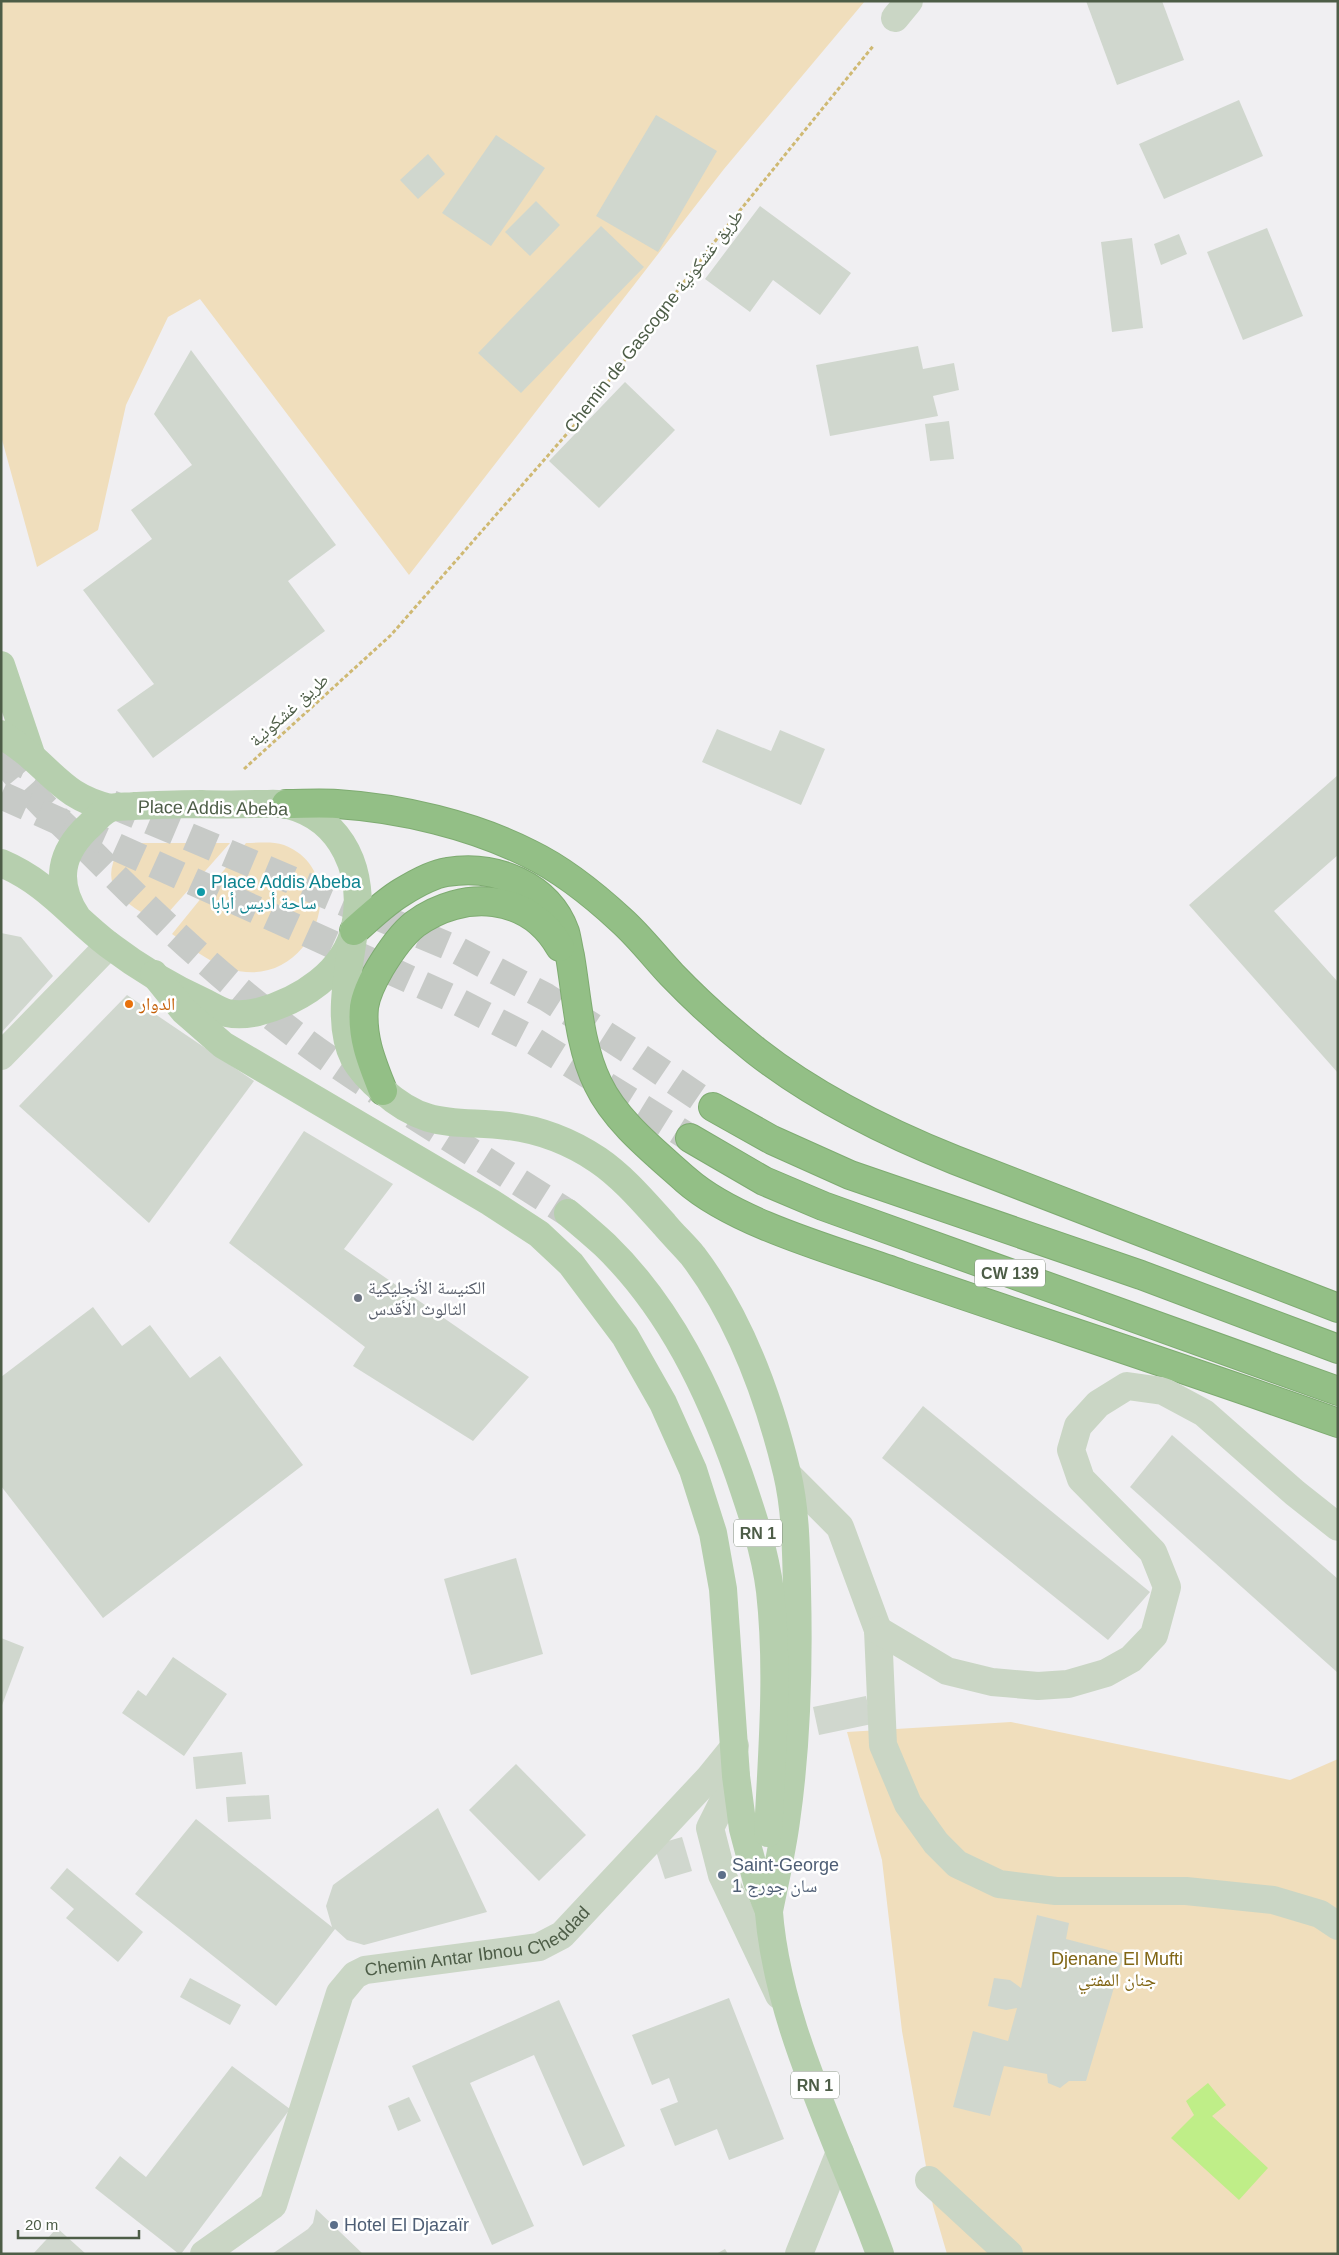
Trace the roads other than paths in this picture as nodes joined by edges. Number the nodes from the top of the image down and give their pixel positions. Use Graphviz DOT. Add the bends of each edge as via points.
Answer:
graph roads {
  1 [pos="1,665"];
  2 [pos="1,734"];
  3 [pos="32,757"];
  4 [pos="286,804"];
  5 [pos="110,808"];
  6 [pos="1,863"];
  7 [pos="78,917"];
  8 [pos="354,931"];
  9 [pos="109,945"];
  10 [pos="572,971"];
  11 [pos="154,974"];
  12 [pos="1,1056"];
  13 [pos="383,1091"];
  14 [pos="713,1107"];
  15 [pos="690,1138"];
  16 [pos="568,1213"];
  17 [pos="1338,1308"];
  18 [pos="1338,1349"];
  19 [pos="1338,1391"];
  20 [pos="1338,1422"];
  21 [pos="788,1475"];
  22 [pos="1338,1527"];
  23 [pos="878,1630"];
  24 [pos="735,1746"];
  25 [pos="736,1776"];
  26 [pos="769,1911"];
  27 [pos="1338,1926"];
  28 [pos="792,2021"];
  29 [pos="840,2152"];
  30 [pos="928,2180"];
  31 [pos="204,2254"];
  32 [pos="799,2254"];
  33 [pos="880,2254"];
  34 [pos="1009,2254"];
  1 -- 3 [label="main road"];
  2 -- 3 [label="main road"];
  3 -- 5 [label="main road" via="75,796"];
  4 -- 5 [label="main road, Place Addis Abeba" via="172,804"];
  4 -- 8 [label="main road, Place Addis Abeba" via="315,814 334,831 346,851 358,897"];
  4 -- 17 [label="highway" via="337,804 398,812 492,837 531,854 569,878 623,921 717,1018 757,1052 853,1113 903,1139 955,1160"];
  5 -- 7 [label="main road" via="80,834 64,860 66,897"];
  6 -- 7 [label="main road, Place Addis Abeba" via="23,872"];
  7 -- 9 [label="main road, Place Addis Abeba"];
  8 -- 10 [label="highway" via="399,893 419,883 446,872 478,871 510,877 534,889 552,906 565,932"];
  8 -- 11 [label="main road, Place Addis Abeba" via="342,957 314,985 296,999 250,1014 227,1013"];
  8 -- 13 [label="main road" via="345,1006 347,1034 355,1061"];
  9 -- 11 [label="main road, Place Addis Abeba"];
  9 -- 12 [label="street"];
  10 -- 13 [label="highway" via="559,945 541,922 523,909 500,902 475,900 446,908 414,925 384,961 364,1005 366,1047"];
  10 -- 20 [label="highway" via="582,1031 598,1084 635,1135 700,1193 782,1232"];
  11 -- 24 [label="main road" via="184,1011 223,1045 539,1234 571,1264 596,1294 625,1336 663,1403 694,1470 713,1533 723,1589"];
  13 -- 21 [label="main road" via="431,1120 507,1126 550,1136 571,1144 622,1180 692,1256 732,1318 755,1369"];
  14 -- 18 [label="highway, CW 139" via="772,1140 850,1174 1141,1275"];
  15 -- 19 [label="highway, CW 139" via="764,1180 823,1206"];
  16 -- 26 [label="main road, RN 1" via="618,1259 671,1326 721,1424 763,1551 770,1600 774,1691 767,1852"];
  21 -- 23 [label="street" via="840,1527"];
  21 -- 26 [label="main road" via="796,1534 794,1762"];
  22 -- 23 [label="street" via="1204,1413 1163,1391 1127,1386 1098,1404 1078,1426 1071,1450 1081,1479 1153,1552 1167,1587 1154,1634 1131,1659 1106,1673 1068,1684 1038,1686 992,1682 948,1672"];
  23 -- 27 [label="street" via="883,1745 908,1804 936,1843 957,1864 999,1884 1056,1891 1186,1891 1273,1900 1320,1914"];
  24 -- 25 [label="main road"];
  24 -- 31 [label="street, Chemin Antar Ibnou Cheddad" via="562,1935 539,1947 366,1970 347,1983 340,1993 273,2205"];
  25 -- 26 [label="main road" via="743,1829 757,1882"];
  25 -- 28 [label="street" via="710,1828 722,1875"];
  26 -- 28 [label="main road, RN 1"];
  28 -- 29 [label="main road, RN 1"];
  29 -- 32 [label="street"];
  29 -- 33 [label="main road, RN 1"];
  30 -- 34 [label="street"];
}
